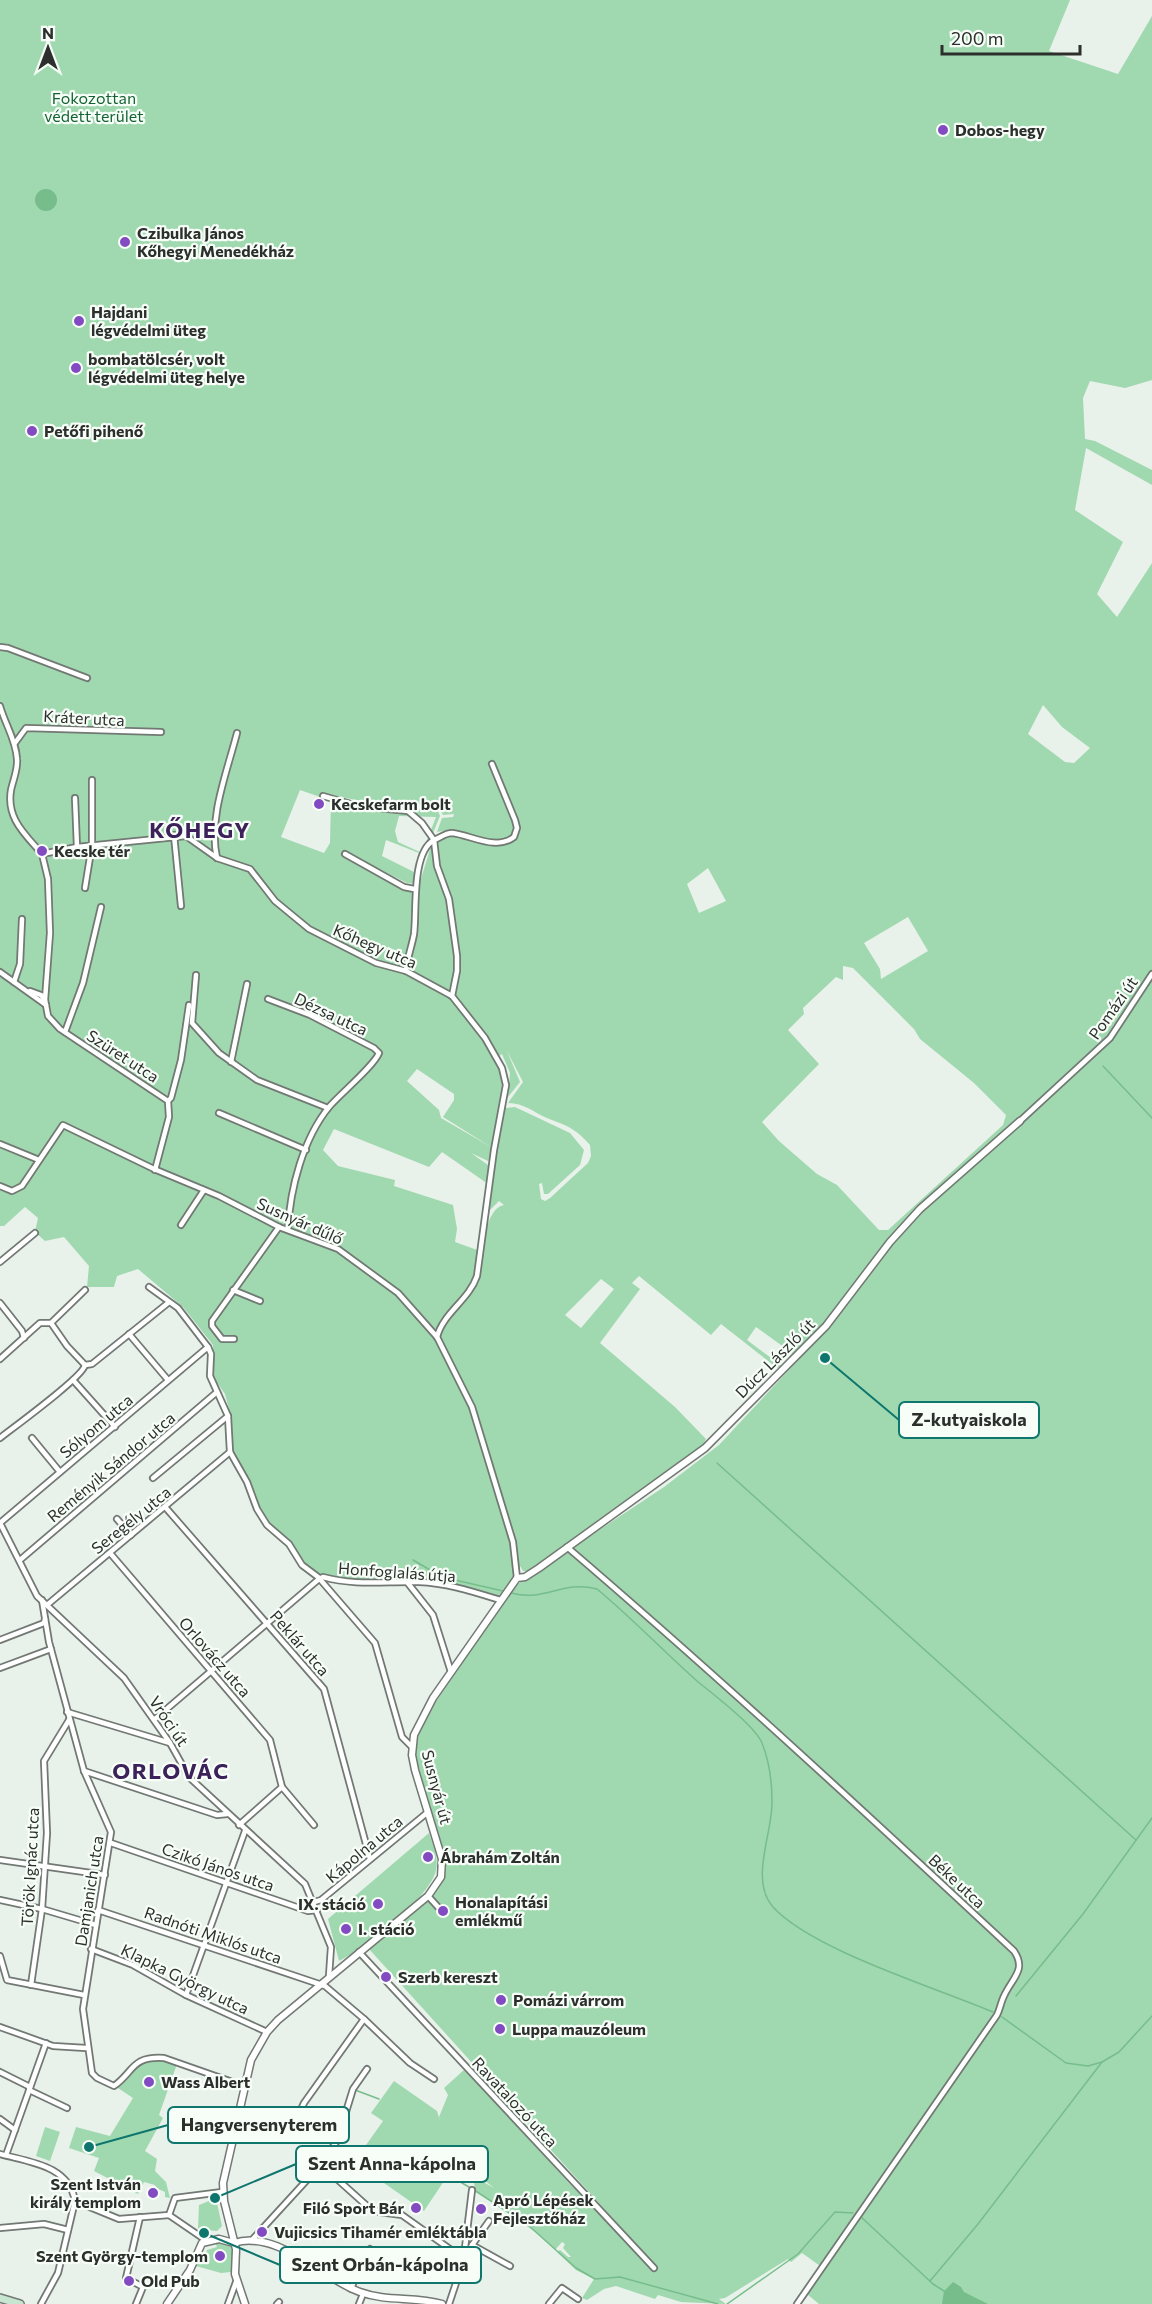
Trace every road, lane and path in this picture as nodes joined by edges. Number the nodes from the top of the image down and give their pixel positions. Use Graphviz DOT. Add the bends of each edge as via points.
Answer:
graph roads {
  1 [pos="0,647"];
  2 [pos="87,678"];
  3 [pos="0,706"];
  4 [pos="161,732"];
  5 [pos="237,733"];
  6 [pos="15,743"];
  7 [pos="492,764"];
  8 [pos="92,780"];
  9 [pos="322,796"];
  10 [pos="75,798"];
  11 [pos="174,835"];
  12 [pos="434,840"];
  13 [pos="92,845"];
  14 [pos="77,847"];
  15 [pos="42,854"];
  16 [pos="345,854"];
  17 [pos="218,858"];
  18 [pos="85,888"];
  19 [pos="414,889"];
  20 [pos="181,906"];
  21 [pos="101,907"];
  22 [pos="22,919"];
  23 [pos="406,971"];
  24 [pos="0,972"];
  25 [pos="1152,974"];
  26 [pos="196,975"];
  27 [pos="14,982"];
  28 [pos="247,984"];
  29 [pos="452,996"];
  30 [pos="268,999"];
  31 [pos="46,1003"];
  32 [pos="189,1005"];
  33 [pos="189,1013"];
  34 [pos="65,1032"];
  35 [pos="231,1062"];
  36 [pos="168,1101"];
  37 [pos="328,1108"];
  38 [pos="219,1113"];
  39 [pos="1020,1120"];
  40 [pos="0,1144"];
  41 [pos="306,1150"];
  42 [pos="39,1160"];
  43 [pos="155,1170"];
  44 [pos="0,1186"];
  45 [pos="204,1190"];
  46 [pos="181,1225"];
  47 [pos="279,1227"];
  48 [pos="288,1229"];
  49 [pos="35,1233"];
  50 [pos="0,1262"];
  51 [pos="149,1287"];
  52 [pos="85,1290"];
  53 [pos="233,1290"];
  54 [pos="260,1301"];
  55 [pos="0,1303"];
  56 [pos="168,1303"];
  57 [pos="51,1323"];
  58 [pos="129,1334"];
  59 [pos="437,1337"];
  60 [pos="24,1338"];
  61 [pos="234,1340"];
  62 [pos="208,1347"];
  63 [pos="0,1359"];
  64 [pos="86,1365"];
  65 [pos="73,1380"];
  66 [pos="168,1380"];
  67 [pos="217,1392"];
  68 [pos="228,1416"];
  69 [pos="115,1427"];
  70 [pos="0,1438"];
  71 [pos="32,1438"];
  72 [pos="230,1452"];
  73 [pos="60,1472"];
  74 [pos="153,1478"];
  75 [pos="166,1508"];
  76 [pos="117,1519"];
  77 [pos="0,1523"];
  78 [pos="131,1535"];
  79 [pos="567,1547"];
  80 [pos="110,1553"];
  81 [pos="20,1560"];
  82 [pos="517,1578"];
  83 [pos="319,1579"];
  84 [pos="332,1580"];
  85 [pos="407,1582"];
  86 [pos="330,1591"];
  87 [pos="504,1594"];
  88 [pos="42,1600"];
  89 [pos="46,1605"];
  90 [pos="53,1611"];
  91 [pos="46,1617"];
  92 [pos="266,1623"];
  93 [pos="0,1640"];
  94 [pos="51,1649"];
  95 [pos="0,1668"];
  96 [pos="212,1670"];
  97 [pos="450,1672"];
  98 [pos="67,1712"];
  99 [pos="155,1719"];
  100 [pos="69,1720"];
  101 [pos="171,1743"];
  102 [pos="412,1747"];
  103 [pos="84,1772"];
  104 [pos="282,1787"];
  105 [pos="428,1812"];
  106 [pos="227,1814"];
  107 [pos="239,1825"];
  108 [pos="314,1825"];
  109 [pos="245,1831"];
  110 [pos="111,1843"];
  111 [pos="370,1859"];
  112 [pos="0,1860"];
  113 [pos="45,1865"];
  114 [pos="105,1875"];
  115 [pos="225,1883"];
  116 [pos="428,1896"];
  117 [pos="0,1900"];
  118 [pos="314,1902"];
  119 [pos="438,1906"];
  120 [pos="42,1909"];
  121 [pos="99,1910"];
  122 [pos="317,1910"];
  123 [pos="96,1925"];
  124 [pos="205,1945"];
  125 [pos="91,1949"];
  126 [pos="359,1952"];
  127 [pos="0,1956"];
  128 [pos="332,1961"];
  129 [pos="340,1968"];
  130 [pos="329,1976"];
  131 [pos="319,1984"];
  132 [pos="31,1985"];
  133 [pos="84,1995"];
  134 [pos="186,1995"];
  135 [pos="364,2019"];
  136 [pos="0,2027"];
  137 [pos="267,2032"];
  138 [pos="46,2043"];
  139 [pos="86,2048"];
  140 [pos="367,2069"];
  141 [pos="0,2072"];
  142 [pos="434,2079"];
  143 [pos="244,2086"];
  144 [pos="29,2088"];
  145 [pos="67,2108"];
  146 [pos="298,2116"];
  147 [pos="0,2119"];
  148 [pos="15,2130"];
  149 [pos="3,2155"];
  150 [pos="317,2169"];
  151 [pos="472,2190"];
  152 [pos="222,2192"];
  153 [pos="75,2201"];
  154 [pos="169,2215"];
  155 [pos="140,2217"];
  156 [pos="489,2221"];
  157 [pos="229,2225"];
  158 [pos="0,2228"];
  159 [pos="68,2230"];
  160 [pos="219,2239"];
  161 [pos="207,2241"];
  162 [pos="251,2241"];
  163 [pos="472,2245"];
  164 [pos="235,2246"];
  165 [pos="370,2248"];
  166 [pos="464,2259"];
  167 [pos="362,2260"];
  168 [pos="510,2266"];
  169 [pos="380,2267"];
  170 [pos="654,2268"];
  171 [pos="236,2282"];
  172 [pos="351,2289"];
  173 [pos="363,2294"];
  174 [pos="0,2298"];
  175 [pos="578,2299"];
  176 [pos="20,2304"];
  177 [pos="41,2304"];
  178 [pos="136,2304"];
  179 [pos="167,2304"];
  180 [pos="228,2304"];
  181 [pos="245,2304"];
  182 [pos="359,2304"];
  183 [pos="442,2304"];
  184 [pos="449,2304"];
  185 [pos="549,2304"];
  186 [pos="796,2304"];
  1 -- 2 [label="street"];
  3 -- 6 [label="street"];
  4 -- 6 [label="street, Kráter utca" via="26,728"];
  5 -- 17 [label="street" via="216,818 213,842"];
  6 -- 15 [label="street" via="17,767 10,793 11,808 20,831"];
  7 -- 12 [label="street" via="515,820 514,837 494,842 450,833"];
  8 -- 13 [label="street"];
  9 -- 12 [label="street" via="358,806 408,811"];
  10 -- 14 [label="street"];
  11 -- 13 [label="street, Kőhegy utca"];
  11 -- 17 [label="street, Kőhegy utca" via="192,839"];
  11 -- 20 [label="street"];
  12 -- 19 [label="street" via="426,847"];
  12 -- 29 [label="street" via="437,866 449,899 457,956"];
  13 -- 14 [label="street, Kőhegy utca"];
  13 -- 18 [label="street"];
  14 -- 15 [label="street, Kőhegy utca"];
  15 -- 31 [label="street" via="48,879 50,941"];
  16 -- 19 [label="street"];
  17 -- 23 [label="street, Kőhegy utca" via="250,869 275,901 309,929 376,963"];
  19 -- 23 [label="street" via="414,935"];
  21 -- 34 [label="street" via="86,973"];
  22 -- 27 [label="street" via="20,964"];
  23 -- 29 [label="street, Kőhegy utca"];
  24 -- 27 [label="street, Szüret utca"];
  25 -- 39 [label="street, Pomázi út" via="1110,1038"];
  26 -- 33 [label="street"];
  27 -- 31 [label="street, Szüret utca"];
  28 -- 35 [label="street"];
  29 -- 59 [label="street, Kőhegy utca" via="485,1038 502,1068 506,1085 477,1276 471,1291 442,1325"];
  30 -- 37 [label="street, Dézsa utca" via="310,1015 378,1051 378,1056"];
  31 -- 34 [label="street, Szüret utca" via="51,1020"];
  32 -- 33 [label="street"];
  33 -- 35 [label="street" via="192,1023"];
  33 -- 36 [label="street" via="181,1060"];
  34 -- 36 [label="street, Szüret utca"];
  35 -- 37 [label="street" via="257,1080"];
  36 -- 43 [label="street, Szüret utca" via="169,1117"];
  37 -- 41 [label="street"];
  38 -- 41 [label="street"];
  39 -- 79 [label="street, Dúcz László út" via="920,1209 826,1326 705,1448"];
  40 -- 42 [label="street"];
  41 -- 48 [label="street" via="291,1198"];
  42 -- 43 [label="street, Susnyár dűlő" via="63,1125"];
  42 -- 44 [label="street" via="22,1186 12,1191"];
  43 -- 45 [label="street, Susnyár dűlő"];
  45 -- 46 [label="street"];
  45 -- 47 [label="street, Susnyár dűlő"];
  47 -- 48 [label="street, Susnyár dűlő"];
  47 -- 53 [label="street"];
  48 -- 59 [label="street, Susnyár dűlő" via="338,1249 354,1260 398,1293"];
  49 -- 50 [label="street"];
  51 -- 56 [label="street"];
  52 -- 57 [label="street"];
  53 -- 54 [label="street"];
  53 -- 61 [label="street" via="211,1323 222,1339"];
  55 -- 60 [label="street"];
  56 -- 58 [label="street"];
  56 -- 62 [label="street" via="178,1308"];
  57 -- 60 [label="street" via="40,1323"];
  57 -- 64 [label="street"];
  58 -- 64 [label="street"];
  58 -- 66 [label="street"];
  59 -- 82 [label="street, Susnyár dűlő" via="471,1407 513,1542"];
  60 -- 63 [label="street"];
  62 -- 66 [label="street, Sólyom utca"];
  62 -- 67 [label="street, Honfoglalás útja" via="210,1376"];
  64 -- 65 [label="street"];
  65 -- 69 [label="street"];
  65 -- 70 [label="street"];
  66 -- 69 [label="street, Sólyom utca"];
  67 -- 68 [label="street, Honfoglalás útja"];
  67 -- 81 [label="street, Reményik Sándor utca"];
  68 -- 72 [label="street, Honfoglalás útja"];
  68 -- 74 [label="street"];
  69 -- 73 [label="street, Sólyom utca"];
  71 -- 73 [label="street"];
  72 -- 75 [label="street, Seregély utca"];
  72 -- 83 [label="street, Honfoglalás útja" via="267,1525"];
  73 -- 77 [label="street, Sólyom utca"];
  75 -- 78 [label="street, Seregély utca"];
  75 -- 92 [label="street, Peklár utca"];
  76 -- 78 [label="street"];
  77 -- 81 [label="street, Vróci út"];
  78 -- 80 [label="street, Seregély utca"];
  79 -- 82 [label="street, Dúcz László út" via="525,1577"];
  79 -- 186 [label="street, Béke utca" via="667,1632 1021,1961 997,2015"];
  80 -- 89 [label="street, Seregély utca"];
  80 -- 96 [label="street, Orlovácz utca"];
  81 -- 88 [label="street, Vróci út"];
  82 -- 87 [label="street, Susnyár út"];
  83 -- 84 [label="street, Honfoglalás útja"];
  83 -- 86 [label="street"];
  83 -- 92 [label="street"];
  84 -- 85 [label="street, Honfoglalás útja" via="364,1584"];
  84 -- 86 [label="street"];
  85 -- 87 [label="street, Honfoglalás útja"];
  85 -- 97 [label="street" via="433,1615"];
  86 -- 102 [label="street" via="375,1643 402,1737"];
  87 -- 97 [label="street, Susnyár út"];
  88 -- 89 [label="street, Vróci út"];
  88 -- 91 [label="street, Damjanich utca"];
  89 -- 90 [label="street, Vróci út"];
  90 -- 91 [label="street"];
  90 -- 99 [label="street, Vróci út" via="124,1678"];
  91 -- 93 [label="street" via="44,1623"];
  91 -- 94 [label="street, Damjanich utca"];
  92 -- 96 [label="street"];
  92 -- 111 [label="street, Peklár utca" via="324,1689"];
  94 -- 95 [label="street"];
  94 -- 98 [label="street, Damjanich utca"];
  96 -- 99 [label="street"];
  96 -- 104 [label="street, Orlovácz utca" via="270,1740"];
  97 -- 102 [label="street, Susnyár út" via="420,1720"];
  98 -- 100 [label="street, Damjanich utca"];
  98 -- 101 [label="street"];
  99 -- 101 [label="street, Vróci út"];
  100 -- 103 [label="street, Damjanich utca"];
  100 -- 113 [label="street, Török Ignác utca" via="44,1761"];
  101 -- 106 [label="street, Vróci út" via="189,1777"];
  102 -- 105 [label="street, Susnyár út"];
  103 -- 106 [label="street" via="217,1815"];
  103 -- 110 [label="street, Damjanich utca" via="109,1822"];
  104 -- 107 [label="street"];
  104 -- 108 [label="street, Orlovácz utca"];
  105 -- 111 [label="street, Kápolna utca"];
  105 -- 116 [label="street, Susnyár út" via="442,1868 437,1885"];
  106 -- 107 [label="street, Vróci út"];
  107 -- 109 [label="street, Vróci út"];
  109 -- 115 [label="street"];
  109 -- 118 [label="street, Vróci út" via="301,1880"];
  110 -- 114 [label="street, Damjanich utca"];
  110 -- 115 [label="street, Czikó János utca"];
  111 -- 118 [label="street, Kápolna utca"];
  112 -- 113 [label="street"];
  113 -- 114 [label="street"];
  113 -- 120 [label="street, Török Ignác utca"];
  114 -- 121 [label="street, Damjanich utca"];
  115 -- 122 [label="street, Czikó János utca" via="308,1911"];
  115 -- 124 [label="street"];
  116 -- 119 [label="street"];
  116 -- 126 [label="street, Susnyár út"];
  117 -- 120 [label="street"];
  118 -- 122 [label="street, Vróci út"];
  120 -- 123 [label="street"];
  120 -- 132 [label="street, Török Ignác utca"];
  121 -- 123 [label="street, Damjanich utca"];
  121 -- 124 [label="street, Radnóti Miklós utca"];
  122 -- 128 [label="street, Vróci út"];
  123 -- 125 [label="street, Damjanich utca"];
  124 -- 131 [label="street, Radnóti Miklós utca"];
  124 -- 134 [label="street"];
  125 -- 133 [label="street, Damjanich utca"];
  125 -- 134 [label="street, Klapka György utca" via="133,1965"];
  126 -- 129 [label="street, Susnyár út"];
  126 -- 170 [label="street, Ravatalozó utca"];
  127 -- 132 [label="street" via="4,1978"];
  128 -- 129 [label="street"];
  128 -- 130 [label="street, Vróci út"];
  129 -- 130 [label="street, Susnyár út"];
  130 -- 131 [label="street, Susnyár út"];
  131 -- 135 [label="street, Radnóti Miklós utca"];
  131 -- 137 [label="street, Susnyár út"];
  132 -- 133 [label="street"];
  133 -- 139 [label="street, Damjanich utca"];
  134 -- 137 [label="street, Klapka György utca"];
  135 -- 142 [label="street, Radnóti Miklós utca" via="410,2063"];
  135 -- 146 [label="street"];
  136 -- 138 [label="street"];
  137 -- 143 [label="street, Susnyár út" via="251,2060"];
  138 -- 139 [label="street"];
  138 -- 144 [label="street"];
  139 -- 143 [label="street, Damjanich utca" via="91,2071 114,2086 134,2064 150,2058 164,2058"];
  140 -- 150 [label="street" via="352,2089 337,2141"];
  141 -- 144 [label="street"];
  143 -- 152 [label="street, Susnyár út"];
  144 -- 145 [label="street"];
  144 -- 148 [label="street"];
  147 -- 148 [label="street"];
  148 -- 149 [label="street"];
  149 -- 153 [label="street" via="38,2162 66,2180"];
  150 -- 162 [label="street"];
  150 -- 166 [label="street" via="338,2179 366,2205 379,2212 402,2215"];
  151 -- 166 [label="street"];
  152 -- 154 [label="street" via="175,2198"];
  152 -- 157 [label="street"];
  153 -- 155 [label="street" via="110,2217"];
  153 -- 159 [label="street"];
  154 -- 155 [label="street"];
  154 -- 161 [label="street"];
  155 -- 178 [label="street" via="126,2278 142,2287"];
  156 -- 163 [label="street"];
  157 -- 160 [label="street"];
  157 -- 164 [label="street"];
  158 -- 159 [label="street" via="44,2224"];
  159 -- 177 [label="street" via="58,2273"];
  160 -- 161 [label="street"];
  160 -- 164 [label="street"];
  161 -- 179 [label="street" via="199,2247 190,2270"];
  162 -- 164 [label="street"];
  162 -- 172 [label="street" via="292,2253"];
  163 -- 166 [label="street"];
  163 -- 168 [label="street"];
  164 -- 171 [label="street"];
  165 -- 167 [label="street"];
  166 -- 184 [label="street"];
  167 -- 169 [label="street"];
  167 -- 172 [label="street"];
  171 -- 180 [label="street"];
  171 -- 181 [label="street"];
  172 -- 173 [label="street"];
  173 -- 182 [label="street"];
  173 -- 183 [label="street"];
  174 -- 176 [label="main road"];
  175 -- 185 [label="street" via="562,2288"];
}
